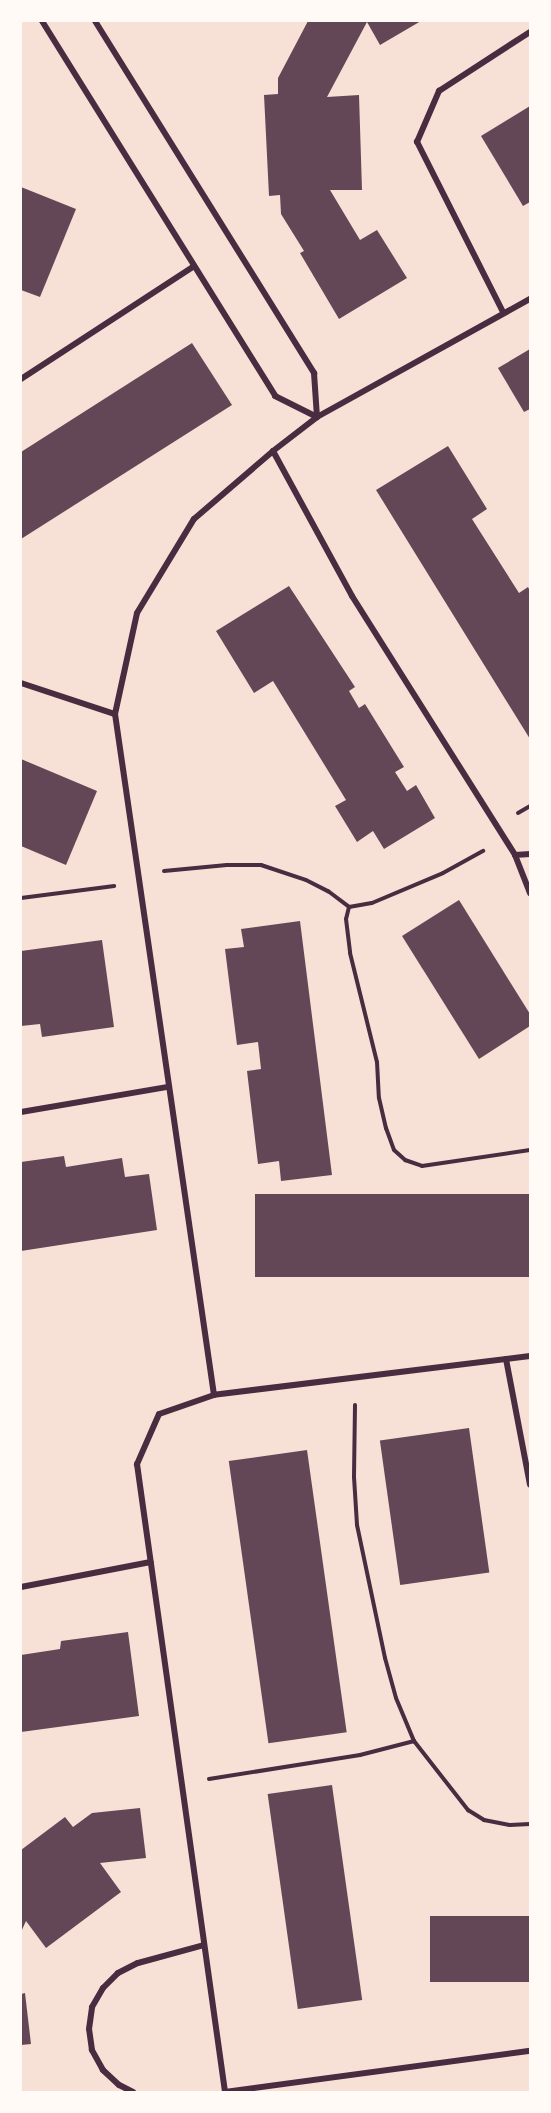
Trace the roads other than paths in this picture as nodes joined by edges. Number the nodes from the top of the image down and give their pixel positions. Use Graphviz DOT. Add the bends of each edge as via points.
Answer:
graph roads {
  1 [pos="42,21"];
  2 [pos="95,21"];
  3 [pos="530,32"];
  4 [pos="193,267"];
  5 [pos="530,299"];
  6 [pos="504,312"];
  7 [pos="21,379"];
  8 [pos="317,417"];
  9 [pos="273,451"];
  10 [pos="21,683"];
  11 [pos="115,714"];
  12 [pos="530,854"];
  13 [pos="515,855"];
  14 [pos="530,893"];
  15 [pos="168,1087"];
  16 [pos="21,1112"];
  17 [pos="530,1356"];
  18 [pos="506,1359"];
  19 [pos="214,1395"];
  20 [pos="530,1485"];
  21 [pos="151,1562"];
  22 [pos="21,1587"];
  23 [pos="204,1945"];
  24 [pos="530,2051"];
  25 [pos="133,2092"];
  26 [pos="224,2092"];
  1 -- 4 [label="street"];
  2 -- 8 [label="street" via="314,373"];
  3 -- 6 [label="street" via="439,91 417,142"];
  4 -- 7 [label="street"];
  4 -- 8 [label="street" via="275,396"];
  5 -- 6 [label="street"];
  6 -- 8 [label="street"];
  8 -- 9 [label="street"];
  9 -- 11 [label="street" via="194,519 137,613"];
  9 -- 13 [label="street" via="352,596"];
  10 -- 11 [label="street"];
  11 -- 15 [label="street"];
  12 -- 13 [label="street"];
  13 -- 14 [label="street"];
  15 -- 16 [label="street"];
  15 -- 19 [label="street"];
  17 -- 18 [label="street"];
  18 -- 19 [label="street"];
  18 -- 20 [label="street"];
  19 -- 21 [label="street" via="159,1414 137,1464"];
  21 -- 22 [label="street"];
  21 -- 23 [label="street"];
  23 -- 25 [label="street" via="138,1963 118,1973 102,1988 92,2007 92,2050 103,2070"];
  23 -- 26 [label="street"];
  24 -- 26 [label="street"];
}
